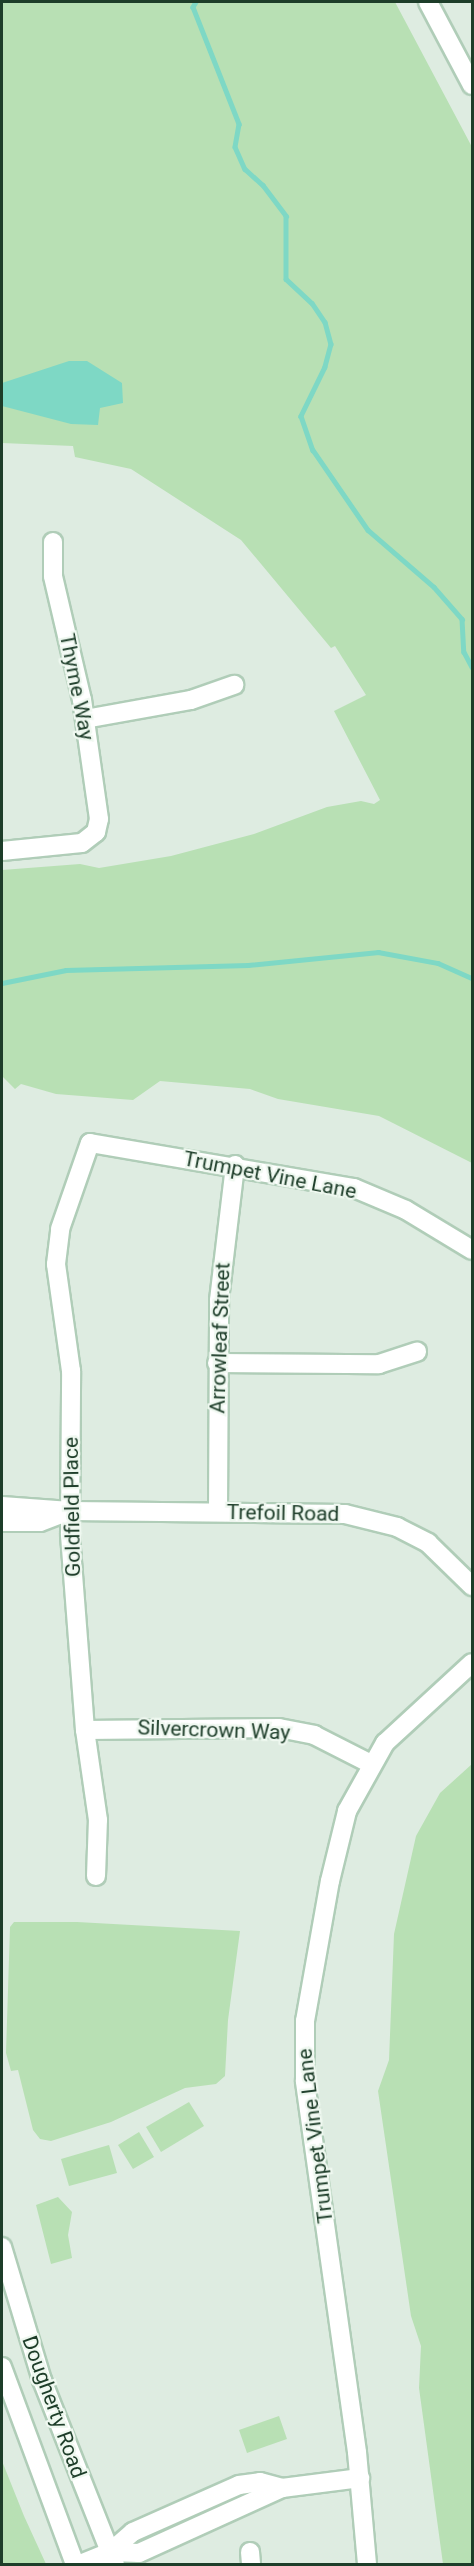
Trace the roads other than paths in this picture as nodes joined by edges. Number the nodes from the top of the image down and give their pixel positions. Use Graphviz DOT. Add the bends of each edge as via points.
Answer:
graph roads {
  1 [pos="428,2"];
  2 [pos="472,84"];
  3 [pos="53,542"];
  4 [pos="234,685"];
  5 [pos="85,719"];
  6 [pos="2,851"];
  7 [pos="90,1143"];
  8 [pos="235,1165"];
  9 [pos="472,1250"];
  10 [pos="417,1352"];
  11 [pos="217,1363"];
  12 [pos="2,1506"];
  13 [pos="70,1511"];
  14 [pos="218,1512"];
  15 [pos="2,1522"];
  16 [pos="472,1586"];
  17 [pos="472,1663"];
  18 [pos="85,1730"];
  19 [pos="371,1764"];
  20 [pos="96,1876"];
  21 [pos="2,2247"];
  22 [pos="2,2367"];
  23 [pos="360,2478"];
  24 [pos="282,2488"];
  25 [pos="112,2558"];
  26 [pos="75,2565"];
  27 [pos="80,2565"];
  28 [pos="367,2565"];
  1 -- 2 [label="street"];
  3 -- 5 [label="street, Thyme Way" via="53,576"];
  4 -- 5 [label="street" via="191,700"];
  5 -- 6 [label="street, Thyme Way" via="99,819 96,832 82,843"];
  7 -- 8 [label="street, Trumpet Vine Lane"];
  7 -- 13 [label="street, Goldfield Place" via="60,1229 56,1264 71,1371"];
  8 -- 9 [label="street, Trumpet Vine Lane" via="354,1188 406,1210"];
  8 -- 11 [label="street, Arrowleaf Street" via="222,1255"];
  10 -- 11 [label="street" via="379,1364"];
  11 -- 14 [label="street, Arrowleaf Street"];
  12 -- 13 [label="street, Trefoil Road"];
  13 -- 14 [label="street, Trefoil Road"];
  13 -- 15 [label="street, Trefoil Road" via="40,1522"];
  13 -- 18 [label="street, Goldfield Place"];
  14 -- 16 [label="street, Trefoil Road" via="345,1514 398,1527 428,1543"];
  17 -- 19 [label="street, Trumpet Vine Lane" via="385,1743"];
  18 -- 19 [label="street, Silvercrown Way" via="279,1728 314,1735"];
  18 -- 20 [label="street, Goldfield Place" via="98,1820"];
  19 -- 23 [label="street, Trumpet Vine Lane" via="347,1811 330,1881 303,2051"];
  21 -- 25 [label="street, Dougherty Road" via="42,2380"];
  22 -- 26 [label="street, Dougherty Road"];
  23 -- 24 [label="street"];
  23 -- 28 [label="street, Trumpet Vine Lane"];
  24 -- 25 [label="street" via="138,2553"];
  24 -- 25 [label="street" via="260,2482 220,2492 129,2533"];
  25 -- 27 [label="street"];
}
